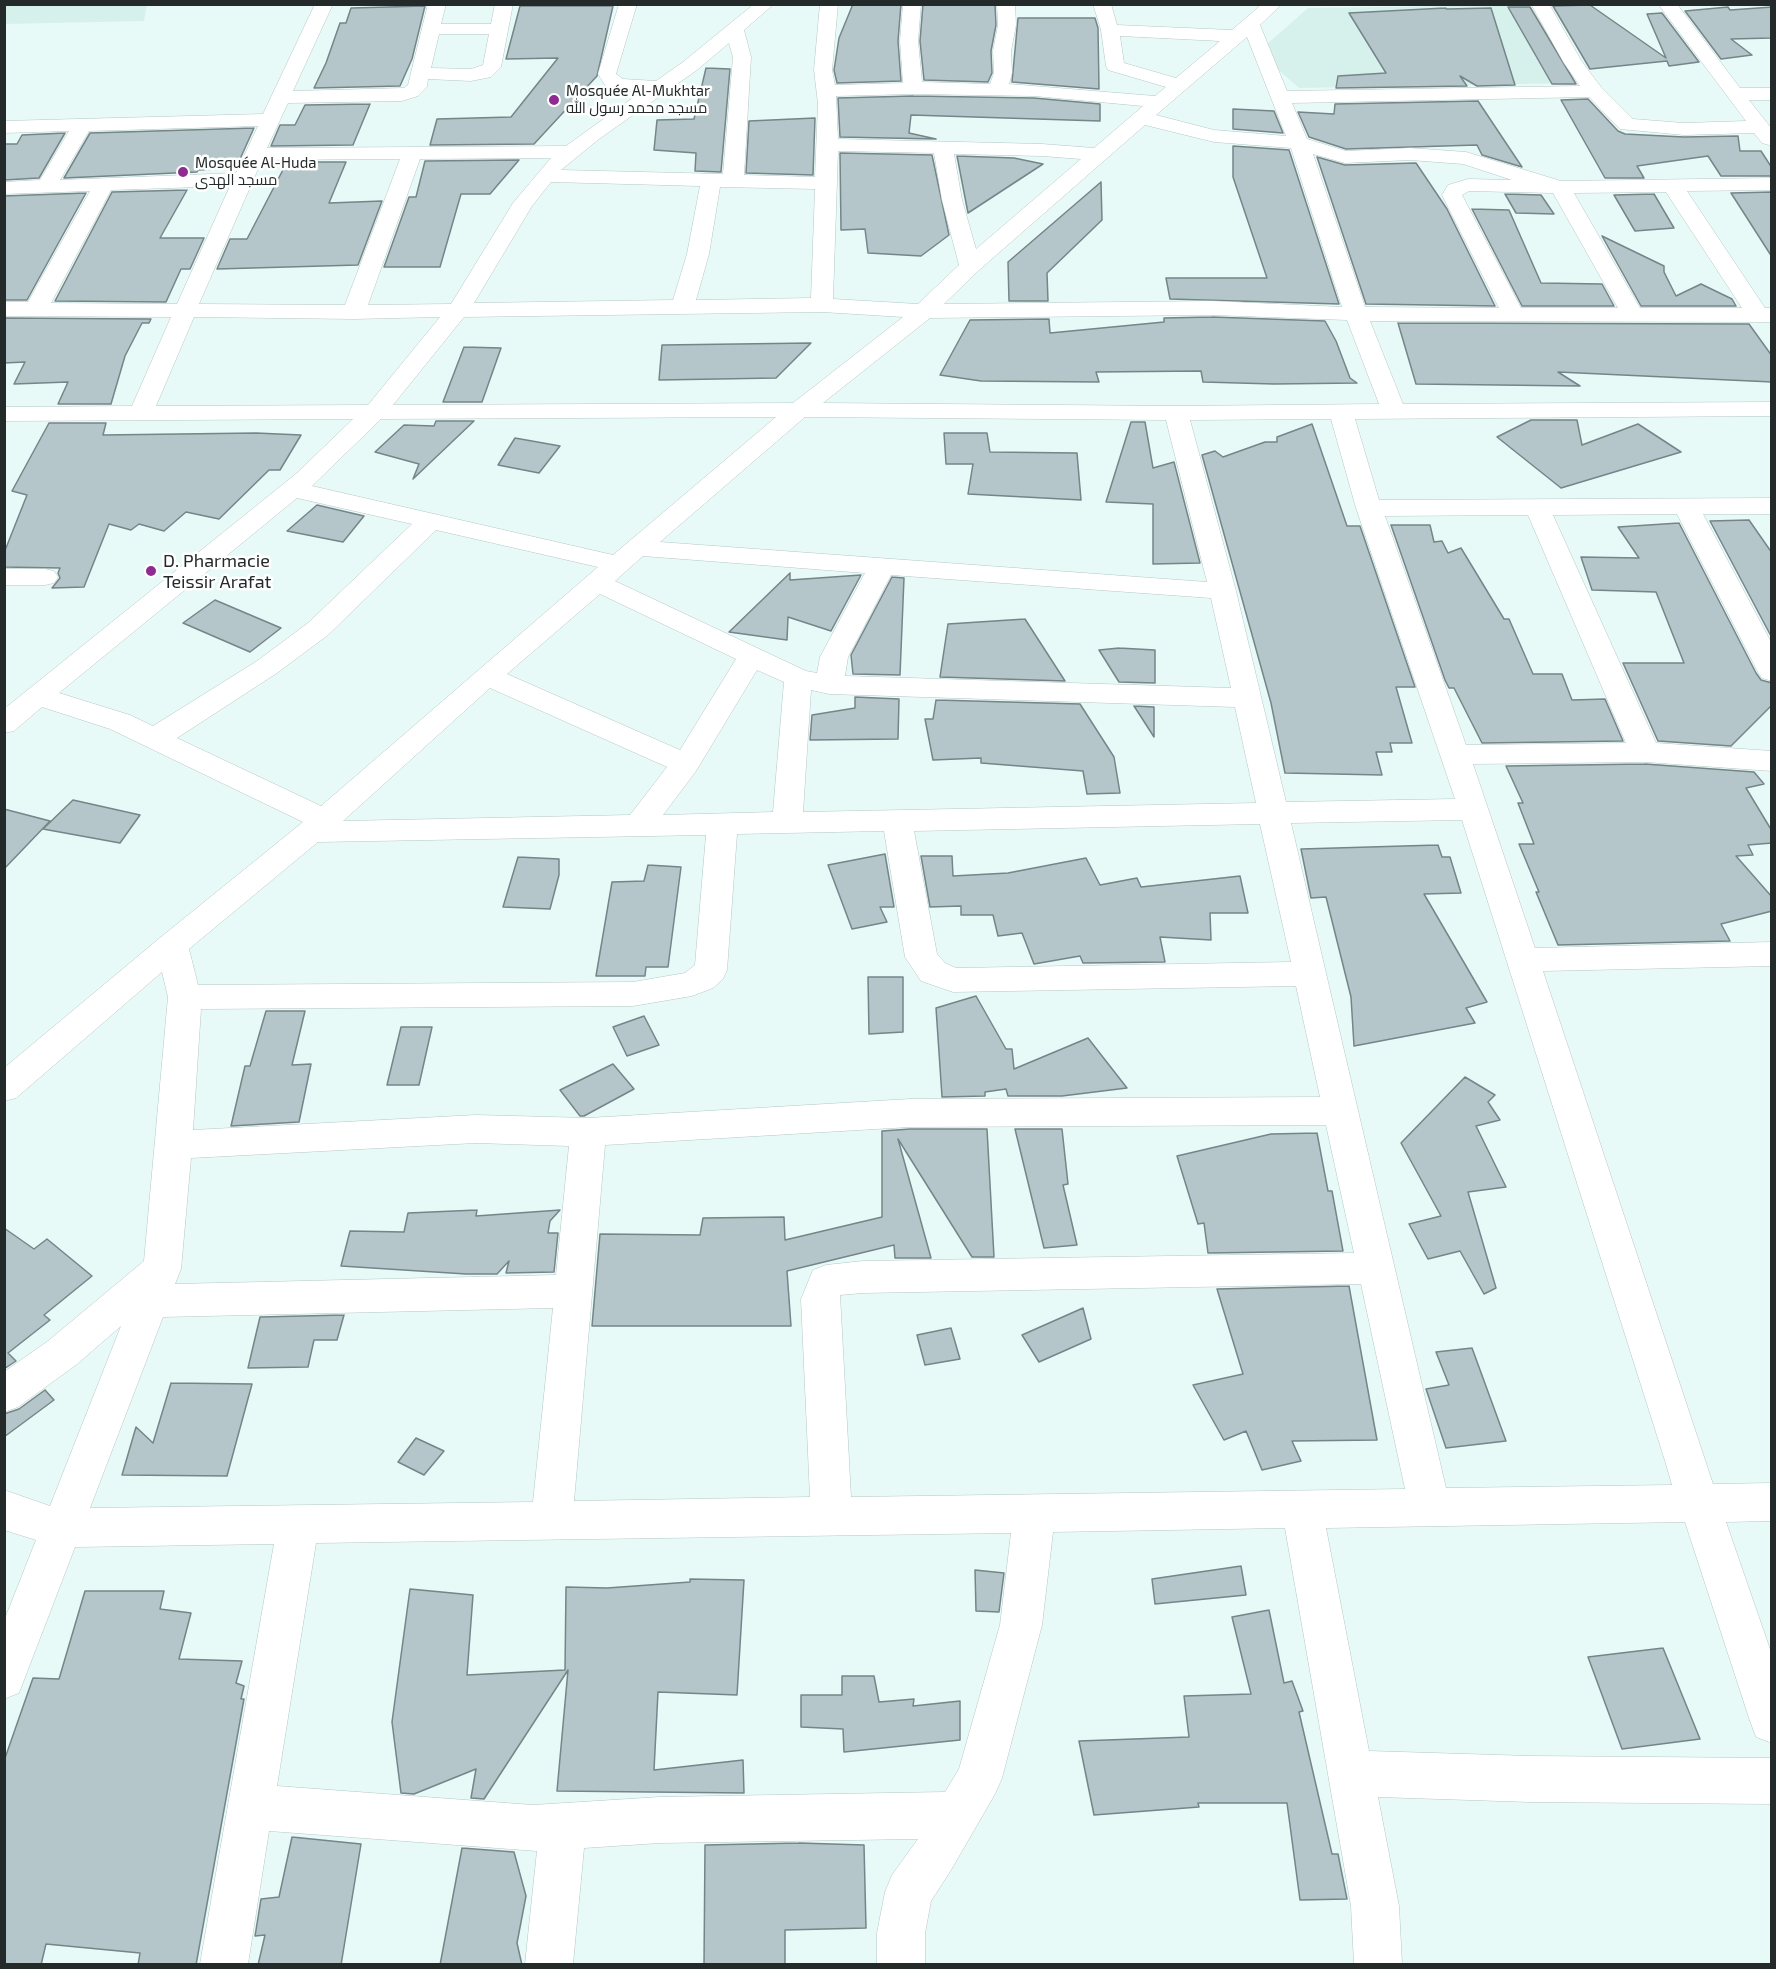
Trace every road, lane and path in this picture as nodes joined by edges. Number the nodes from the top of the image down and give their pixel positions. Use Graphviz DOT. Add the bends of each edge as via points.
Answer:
graph roads {
  1 [pos="324,4"];
  2 [pos="437,4"];
  3 [pos="504,4"];
  4 [pos="628,4"];
  5 [pos="765,4"];
  6 [pos="829,4"];
  7 [pos="912,4"];
  8 [pos="1006,4"];
  9 [pos="1102,4"];
  10 [pos="1274,4"];
  11 [pos="1540,4"];
  12 [pos="1667,4"];
  13 [pos="432,29"];
  14 [pos="499,29"];
  15 [pos="735,30"];
  16 [pos="1110,30"];
  17 [pos="1244,30"];
  18 [pos="421,73"];
  19 [pos="1180,86"];
  20 [pos="661,87"];
  21 [pos="913,88"];
  22 [pos="826,90"];
  23 [pos="998,90"];
  24 [pos="1594,91"];
  25 [pos="1734,94"];
  26 [pos="1772,94"];
  27 [pos="281,97"];
  28 [pos="1280,97"];
  29 [pos="1161,102"];
  30 [pos="1143,118"];
  31 [pos="270,120"];
  32 [pos="82,125"];
  33 [pos="4,127"];
  34 [pos="1758,127"];
  35 [pos="1772,142"];
  36 [pos="1299,143"];
  37 [pos="828,144"];
  38 [pos="943,148"];
  39 [pos="572,152"];
  40 [pos="412,153"];
  41 [pos="254,154"];
  42 [pos="1100,155"];
  43 [pos="546,176"];
  44 [pos="243,179"];
  45 [pos="711,182"];
  46 [pos="734,182"];
  47 [pos="825,183"];
  48 [pos="104,184"];
  49 [pos="1772,184"];
  50 [pos="1672,185"];
  51 [pos="1560,186"];
  52 [pos="46,187"];
  53 [pos="4,188"];
  54 [pos="970,266"];
  55 [pos="822,304"];
  56 [pos="683,306"];
  57 [pos="4,309"];
  58 [pos="36,309"];
  59 [pos="187,309"];
  60 [pos="459,309"];
  61 [pos="924,311"];
  62 [pos="354,312"];
  63 [pos="1356,314"];
  64 [pos="1514,315"];
  65 [pos="1633,315"];
  66 [pos="1765,315"];
  67 [pos="1772,409"];
  68 [pos="799,410"];
  69 [pos="1394,411"];
  70 [pos="1176,412"];
  71 [pos="1341,412"];
  72 [pos="374,413"];
  73 [pos="4,414"];
  74 [pos="141,414"];
  75 [pos="292,489"];
  76 [pos="1686,506"];
  77 [pos="1772,506"];
  78 [pos="1537,507"];
  79 [pos="1369,508"];
  80 [pos="432,520"];
  81 [pos="617,565"];
  82 [pos="882,566"];
  83 [pos="4,577"];
  84 [pos="45,577"];
  85 [pos="1223,591"];
  86 [pos="752,655"];
  87 [pos="1772,672"];
  88 [pos="487,676"];
  89 [pos="798,678"];
  90 [pos="829,685"];
  91 [pos="37,696"];
  92 [pos="1248,698"];
  93 [pos="4,724"];
  94 [pos="154,739"];
  95 [pos="1645,752"];
  96 [pos="1455,755"];
  97 [pos="1772,761"];
  98 [pos="686,764"];
  99 [pos="1474,809"];
  100 [pos="1274,813"];
  101 [pos="897,820"];
  102 [pos="787,822"];
  103 [pos="722,824"];
  104 [pos="639,825"];
  105 [pos="318,826"];
  106 [pos="172,945"];
  107 [pos="1772,954"];
  108 [pos="1523,960"];
  109 [pos="1310,974"];
  110 [pos="185,997"];
  111 [pos="4,1088"];
  112 [pos="1340,1111"];
  113 [pos="588,1132"];
  114 [pos="174,1145"];
  115 [pos="1376,1268"];
  116 [pos="155,1285"];
  117 [pos="573,1291"];
  118 [pos="4,1395"];
  119 [pos="1772,1502"];
  120 [pos="1699,1503"];
  121 [pos="1430,1507"];
  122 [pos="4,1509"];
  123 [pos="1302,1509"];
  124 [pos="1034,1513"];
  125 [pos="831,1515"];
  126 [pos="552,1521"];
  127 [pos="298,1525"];
  128 [pos="61,1528"];
  129 [pos="4,1678"];
  130 [pos="1772,1721"];
  131 [pos="1351,1773"];
  132 [pos="1772,1781"];
  133 [pos="250,1807"];
  134 [pos="957,1815"];
  135 [pos="563,1826"];
  136 [pos="224,1965"];
  137 [pos="549,1965"];
  138 [pos="901,1965"];
  139 [pos="1378,1965"];
  1 -- 27 [label="street"];
  2 -- 13 [label="street"];
  3 -- 14 [label="street"];
  4 -- 20 [label="street" via="607,74 619,85"];
  5 -- 15 [label="street"];
  6 -- 22 [label="street" via="823,70"];
  7 -- 21 [label="street" via="909,40"];
  8 -- 23 [label="street" via="1003,73"];
  9 -- 16 [label="street"];
  10 -- 17 [label="street"];
  11 -- 24 [label="street" via="1573,63"];
  12 -- 25 [label="street"];
  13 -- 14 [label="street"];
  13 -- 18 [label="street"];
  14 -- 18 [label="street" via="492,68 484,73"];
  15 -- 20 [label="street"];
  15 -- 46 [label="street" via="742,57"];
  16 -- 17 [label="street"];
  16 -- 19 [label="street" via="1115,66"];
  17 -- 19 [label="street"];
  17 -- 28 [label="street"];
  18 -- 27 [label="street" via="417,87 402,95"];
  19 -- 29 [label="street"];
  20 -- 39 [label="street"];
  21 -- 22 [label="street"];
  21 -- 23 [label="street"];
  22 -- 37 [label="street"];
  23 -- 29 [label="street"];
  24 -- 28 [label="street"];
  24 -- 34 [label="street" via="1627,125 1684,129"];
  25 -- 26 [label="street"];
  25 -- 34 [label="street"];
  27 -- 31 [label="street"];
  28 -- 36 [label="street"];
  29 -- 30 [label="street"];
  30 -- 36 [label="street" via="1214,136"];
  30 -- 42 [label="street"];
  31 -- 32 [label="street"];
  31 -- 41 [label="street"];
  32 -- 33 [label="street"];
  32 -- 52 [label="street"];
  34 -- 35 [label="street"];
  36 -- 51 [label="street" via="1346,157 1410,154 1466,158"];
  36 -- 63 [label="street"];
  37 -- 38 [label="street"];
  37 -- 47 [label="street"];
  38 -- 42 [label="street"];
  38 -- 54 [label="street"];
  39 -- 40 [label="street"];
  39 -- 43 [label="street"];
  40 -- 41 [label="street"];
  40 -- 62 [label="street"];
  41 -- 44 [label="street"];
  42 -- 54 [label="street"];
  43 -- 45 [label="street"];
  43 -- 60 [label="street" via="506,229"];
  44 -- 48 [label="street"];
  44 -- 59 [label="street"];
  45 -- 46 [label="street"];
  45 -- 56 [label="street" via="698,254"];
  46 -- 47 [label="street"];
  47 -- 55 [label="street"];
  48 -- 52 [label="street"];
  48 -- 58 [label="street"];
  49 -- 50 [label="street"];
  50 -- 51 [label="street"];
  50 -- 66 [label="street"];
  51 -- 64 [label="street" via="1468,185 1455,189 1452,195"];
  51 -- 65 [label="street"];
  52 -- 53 [label="street"];
  54 -- 61 [label="street"];
  55 -- 56 [label="street"];
  55 -- 61 [label="street"];
  56 -- 60 [label="street"];
  57 -- 58 [label="street"];
  58 -- 59 [label="street"];
  59 -- 62 [label="street"];
  59 -- 74 [label="street"];
  60 -- 62 [label="street"];
  60 -- 72 [label="street"];
  61 -- 63 [label="street" via="1212,308"];
  61 -- 68 [label="street"];
  63 -- 64 [label="street"];
  63 -- 69 [label="street"];
  64 -- 65 [label="street"];
  65 -- 66 [label="street"];
  67 -- 69 [label="street"];
  68 -- 70 [label="street"];
  68 -- 72 [label="street"];
  68 -- 81 [label="street"];
  69 -- 71 [label="street"];
  70 -- 71 [label="street"];
  70 -- 85 [label="street"];
  71 -- 79 [label="street"];
  72 -- 74 [label="street"];
  72 -- 75 [label="street"];
  73 -- 74 [label="street"];
  75 -- 80 [label="street"];
  75 -- 91 [label="street"];
  76 -- 77 [label="street"];
  76 -- 78 [label="street"];
  76 -- 87 [label="street"];
  78 -- 79 [label="street"];
  78 -- 95 [label="street"];
  79 -- 96 [label="street"];
  80 -- 81 [label="street"];
  80 -- 94 [label="street" via="318,629 267,667"];
  81 -- 82 [label="street"];
  81 -- 86 [label="street"];
  81 -- 88 [label="street"];
  82 -- 85 [label="street"];
  82 -- 90 [label="street" via="834,657"];
  83 -- 84 [label="street"];
  85 -- 92 [label="street"];
  86 -- 89 [label="street"];
  86 -- 98 [label="street"];
  88 -- 98 [label="street"];
  88 -- 105 [label="street"];
  89 -- 90 [label="street"];
  89 -- 102 [label="street"];
  90 -- 92 [label="street"];
  91 -- 93 [label="street"];
  91 -- 94 [label="street" via="120,722"];
  92 -- 100 [label="street"];
  94 -- 105 [label="street"];
  95 -- 96 [label="street"];
  95 -- 97 [label="street"];
  96 -- 99 [label="street"];
  98 -- 104 [label="street"];
  99 -- 100 [label="street"];
  99 -- 108 [label="street"];
  100 -- 101 [label="street"];
  100 -- 109 [label="street"];
  101 -- 102 [label="street"];
  101 -- 109 [label="street" via="921,957 933,972 953,980"];
  102 -- 103 [label="street"];
  103 -- 104 [label="street"];
  103 -- 110 [label="street" via="711,970 692,984 633,994"];
  104 -- 105 [label="street"];
  105 -- 106 [label="street"];
  106 -- 110 [label="street"];
  106 -- 111 [label="street"];
  107 -- 108 [label="street"];
  108 -- 120 [label="street"];
  109 -- 112 [label="street"];
  110 -- 114 [label="street"];
  112 -- 113 [label="street" via="910,1113"];
  112 -- 115 [label="street"];
  113 -- 114 [label="street" via="476,1129"];
  113 -- 117 [label="street"];
  114 -- 116 [label="street"];
  115 -- 121 [label="street"];
  115 -- 125 [label="street" via="875,1276 826,1281 820,1299"];
  116 -- 117 [label="street"];
  116 -- 118 [label="street"];
  116 -- 128 [label="street"];
  117 -- 126 [label="street"];
  119 -- 120 [label="street"];
  120 -- 121 [label="street"];
  120 -- 130 [label="street"];
  121 -- 123 [label="street"];
  122 -- 128 [label="street"];
  123 -- 124 [label="street"];
  123 -- 131 [label="street"];
  124 -- 125 [label="street"];
  124 -- 134 [label="street" via="1021,1625 979,1778"];
  125 -- 126 [label="street"];
  126 -- 127 [label="street"];
  127 -- 128 [label="street"];
  127 -- 133 [label="street"];
  128 -- 129 [label="street"];
  131 -- 132 [label="street"];
  131 -- 139 [label="street" via="1375,1906"];
  133 -- 135 [label="street" via="533,1828"];
  133 -- 136 [label="street"];
  134 -- 135 [label="street" via="660,1820"];
  134 -- 138 [label="street" via="909,1892"];
  135 -- 137 [label="street"];
}
